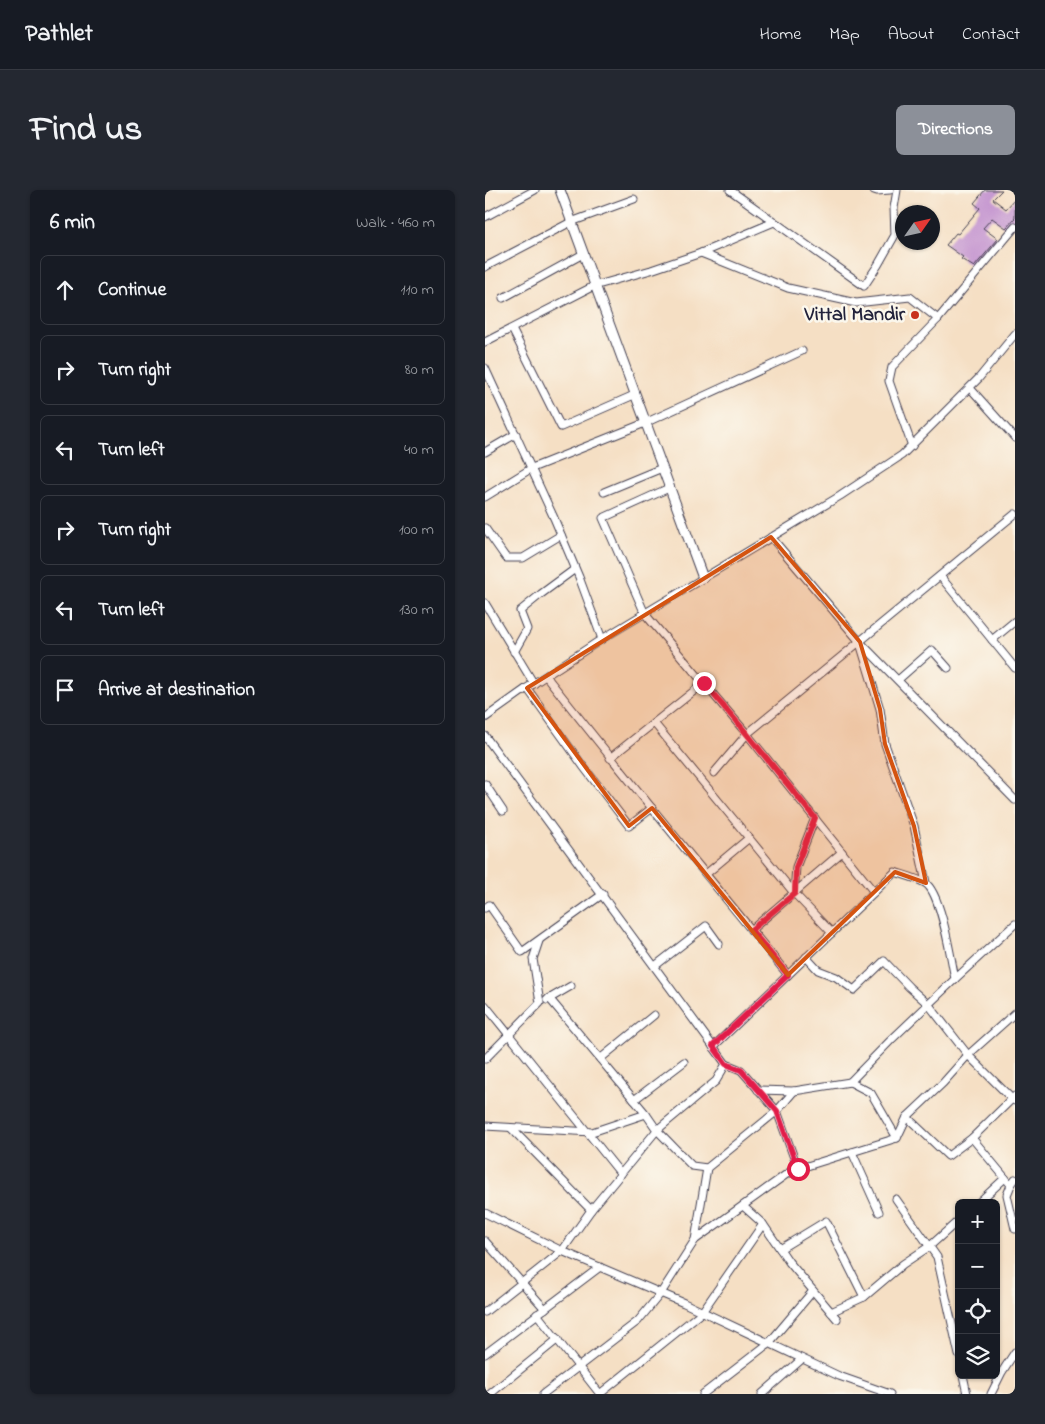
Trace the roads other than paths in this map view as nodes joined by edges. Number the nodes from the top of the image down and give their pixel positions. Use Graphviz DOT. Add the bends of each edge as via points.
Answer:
graph roads {
  1 [pos="535,190"];
  2 [pos="560,190"];
  3 [pos="730,190"];
  4 [pos="874,190"];
  5 [pos="890,190"];
  6 [pos="897,190"];
  7 [pos="634,199"];
  8 [pos="485,217"];
  9 [pos="571,222"];
  10 [pos="774,222"];
  11 [pos="1015,227"];
  12 [pos="701,253"];
  13 [pos="583,254"];
  14 [pos="485,267"];
  15 [pos="594,286"];
  16 [pos="503,298"];
  17 [pos="938,319"];
  18 [pos="512,329"];
  19 [pos="1015,334"];
  20 [pos="485,342"];
  21 [pos="802,351"];
  22 [pos="485,368"];
  23 [pos="969,388"];
  24 [pos="634,395"];
  25 [pos="645,423"];
  26 [pos="516,434"];
  27 [pos="1015,436"];
  28 [pos="912,446"];
  29 [pos="485,452"];
  30 [pos="532,468"];
  31 [pos="662,468"];
  32 [pos="669,488"];
  33 [pos="604,492"];
  34 [pos="485,496"];
  35 [pos="1015,514"];
  36 [pos="485,528"];
  37 [pos="561,535"];
  38 [pos="771,537"];
  39 [pos="575,569"];
  40 [pos="940,576"];
  41 [pos="703,578"];
  42 [pos="485,603"];
  43 [pos="645,614"];
  44 [pos="1015,621"];
  45 [pos="602,639"];
  46 [pos="993,640"];
  47 [pos="860,642"];
  48 [pos="514,652"];
  49 [pos="947,668"];
  50 [pos="1015,668"];
  51 [pos="546,676"];
  52 [pos="898,680"];
  53 [pos="704,683"];
  54 [pos="534,684"];
  55 [pos="527,688"];
  56 [pos="485,718"];
  57 [pos="654,722"];
  58 [pos="747,734"];
  59 [pos="485,736"];
  60 [pos="610,758"];
  61 [pos="714,773"];
  62 [pos="485,784"];
  63 [pos="1015,800"];
  64 [pos="652,808"];
  65 [pos="503,811"];
  66 [pos="815,818"];
  67 [pos="749,838"];
  68 [pos="842,852"];
  69 [pos="706,874"];
  70 [pos="926,884"];
  71 [pos="874,892"];
  72 [pos="795,893"];
  73 [pos="603,894"];
  74 [pos="486,905"];
  75 [pos="1015,924"];
  76 [pos="751,930"];
  77 [pos="832,933"];
  78 [pos="539,940"];
  79 [pos="719,944"];
  80 [pos="806,957"];
  81 [pos="655,966"];
  82 [pos="788,975"];
  83 [pos="955,979"];
  84 [pos="571,986"];
  85 [pos="549,998"];
  86 [pos="540,1004"];
  87 [pos="485,1005"];
  88 [pos="929,1005"];
  89 [pos="1015,1013"];
  90 [pos="654,1015"];
  91 [pos="509,1034"];
  92 [pos="713,1046"];
  93 [pos="968,1055"];
  94 [pos="485,1059"];
  95 [pos="600,1059"];
  96 [pos="684,1062"];
  97 [pos="726,1064"];
  98 [pos="850,1082"];
  99 [pos="758,1090"];
  100 [pos="794,1091"];
  101 [pos="1014,1099"];
  102 [pos="635,1100"];
  103 [pos="777,1111"];
  104 [pos="646,1114"];
  105 [pos="907,1117"];
  106 [pos="485,1126"];
  107 [pos="511,1128"];
  108 [pos="657,1130"];
  109 [pos="586,1132"];
  110 [pos="897,1138"];
  111 [pos="971,1138"];
  112 [pos="852,1152"];
  113 [pos="707,1168"];
  114 [pos="798,1169"];
  115 [pos="621,1174"];
  116 [pos="1005,1178"];
  117 [pos="1013,1182"];
  118 [pos="896,1199"];
  119 [pos="981,1199"];
  120 [pos="743,1206"];
  121 [pos="591,1210"];
  122 [pos="879,1212"];
  123 [pos="485,1213"];
  124 [pos="955,1223"];
  125 [pos="763,1224"];
  126 [pos="1015,1229"];
  127 [pos="695,1240"];
  128 [pos="485,1241"];
  129 [pos="929,1246"];
  130 [pos="780,1249"];
  131 [pos="562,1251"];
  132 [pos="600,1267"];
  133 [pos="523,1282"];
  134 [pos="813,1291"];
  135 [pos="661,1293"];
  136 [pos="864,1297"];
  137 [pos="545,1309"];
  138 [pos="485,1312"];
  139 [pos="702,1312"];
  140 [pos="831,1312"];
  141 [pos="537,1314"];
  142 [pos="837,1319"];
  143 [pos="955,1337"];
  144 [pos="558,1339"];
  145 [pos="769,1343"];
  146 [pos="1015,1352"];
  147 [pos="485,1354"];
  148 [pos="802,1359"];
  149 [pos="579,1366"];
  150 [pos="964,1379"];
  151 [pos="608,1387"];
  152 [pos="707,1393"];
  153 [pos="490,1394"];
  154 [pos="543,1394"];
  155 [pos="601,1394"];
  156 [pos="613,1394"];
  157 [pos="762,1394"];
  158 [pos="890,1394"];
  159 [pos="967,1394"];
  160 [pos="991,1394"];
  1 -- 8 [label="street"];
  2 -- 9 [label="street"];
  3 -- 10 [label="street"];
  4 -- 5 [label="street"];
  6 -- 10 [label="street" via="895,235 864,286"];
  7 -- 9 [label="street"];
  9 -- 13 [label="street"];
  9 -- 14 [label="street"];
  10 -- 12 [label="street"];
  11 -- 17 [label="street"];
  12 -- 15 [label="street"];
  12 -- 17 [label="street" via="788,288 846,301 856,303 909,297"];
  13 -- 15 [label="street"];
  13 -- 16 [label="street"];
  15 -- 18 [label="street"];
  15 -- 24 [label="street"];
  17 -- 28 [label="street" via="892,367 889,381"];
  18 -- 20 [label="street"];
  18 -- 24 [label="street" via="561,427"];
  19 -- 23 [label="street"];
  21 -- 25 [label="street"];
  22 -- 26 [label="street"];
  23 -- 27 [label="street"];
  23 -- 28 [label="street"];
  24 -- 25 [label="street"];
  25 -- 30 [label="street"];
  25 -- 31 [label="street"];
  26 -- 29 [label="street"];
  26 -- 30 [label="street"];
  28 -- 38 [label="street" via="902,456"];
  30 -- 34 [label="street"];
  30 -- 37 [label="street"];
  31 -- 32 [label="street"];
  31 -- 33 [label="street"];
  32 -- 41 [label="street"];
  32 -- 43 [label="street" via="603,518"];
  35 -- 40 [label="street"];
  36 -- 37 [label="street" via="506,558 523,558"];
  37 -- 39 [label="street"];
  38 -- 41 [label="street"];
  38 -- 47 [label="street"];
  39 -- 45 [label="street"];
  39 -- 48 [label="street" via="521,611 527,629"];
  40 -- 46 [label="street"];
  40 -- 47 [label="street"];
  41 -- 43 [label="street"];
  42 -- 48 [label="street"];
  43 -- 45 [label="street"];
  43 -- 53 [label="street"];
  44 -- 46 [label="street"];
  45 -- 51 [label="street"];
  46 -- 50 [label="street"];
  47 -- 52 [label="street"];
  47 -- 58 [label="street"];
  47 -- 70 [label="street" via="880,709 885,744 915,826"];
  48 -- 54 [label="street"];
  49 -- 52 [label="street" via="932,650"];
  51 -- 54 [label="street"];
  51 -- 60 [label="street"];
  52 -- 63 [label="street"];
  53 -- 57 [label="street"];
  53 -- 58 [label="street"];
  54 -- 55 [label="street"];
  55 -- 56 [label="street"];
  55 -- 64 [label="street" via="629,826"];
  57 -- 60 [label="street"];
  57 -- 67 [label="street"];
  58 -- 61 [label="street"];
  58 -- 66 [label="street"];
  59 -- 73 [label="street"];
  60 -- 64 [label="street"];
  62 -- 65 [label="street"];
  64 -- 69 [label="street"];
  66 -- 68 [label="street"];
  66 -- 72 [label="street" via="796,867"];
  67 -- 69 [label="street"];
  67 -- 72 [label="street"];
  68 -- 71 [label="street"];
  68 -- 72 [label="street"];
  69 -- 76 [label="street"];
  70 -- 71 [label="street" via="895,872"];
  70 -- 83 [label="street" via="941,913"];
  71 -- 77 [label="street"];
  72 -- 76 [label="street"];
  72 -- 77 [label="street"];
  73 -- 78 [label="street"];
  73 -- 81 [label="street"];
  74 -- 78 [label="street" via="522,952"];
  75 -- 83 [label="street"];
  76 -- 82 [label="street"];
  77 -- 80 [label="street"];
  78 -- 86 [label="street" via="533,959"];
  79 -- 81 [label="street" via="705,926"];
  80 -- 82 [label="street"];
  80 -- 88 [label="street" via="818,970 836,977 854,990 883,961"];
  81 -- 92 [label="street"];
  82 -- 92 [label="street"];
  83 -- 88 [label="street"];
  84 -- 85 [label="street"];
  85 -- 86 [label="street"];
  85 -- 95 [label="street"];
  86 -- 91 [label="street"];
  87 -- 91 [label="street"];
  88 -- 93 [label="street"];
  88 -- 98 [label="street"];
  89 -- 93 [label="street"];
  90 -- 95 [label="street"];
  91 -- 94 [label="street"];
  91 -- 109 [label="street"];
  92 -- 97 [label="street"];
  93 -- 101 [label="street"];
  93 -- 105 [label="street"];
  95 -- 102 [label="street"];
  96 -- 102 [label="street"];
  97 -- 99 [label="street" via="741,1070"];
  97 -- 108 [label="street" via="716,1082"];
  98 -- 100 [label="street"];
  98 -- 110 [label="street" via="871,1093"];
  99 -- 100 [label="street"];
  99 -- 103 [label="street"];
  100 -- 103 [label="street"];
  101 -- 111 [label="street"];
  102 -- 104 [label="street"];
  103 -- 113 [label="street"];
  103 -- 114 [label="street"];
  104 -- 108 [label="street"];
  104 -- 109 [label="street"];
  105 -- 110 [label="street"];
  105 -- 111 [label="street" via="948,1156"];
  106 -- 107 [label="street"];
  107 -- 109 [label="street"];
  107 -- 121 [label="street"];
  108 -- 113 [label="street" via="692,1166"];
  108 -- 115 [label="street"];
  109 -- 115 [label="street"];
  110 -- 112 [label="street"];
  111 -- 116 [label="street"];
  112 -- 114 [label="street"];
  112 -- 122 [label="street"];
  113 -- 127 [label="street"];
  114 -- 120 [label="street"];
  115 -- 121 [label="street"];
  116 -- 117 [label="street"];
  116 -- 119 [label="street"];
  117 -- 126 [label="street" via="1007,1195"];
  118 -- 129 [label="street"];
  120 -- 125 [label="street"];
  120 -- 127 [label="street"];
  121 -- 131 [label="street"];
  123 -- 131 [label="street"];
  124 -- 129 [label="street"];
  125 -- 130 [label="street"];
  125 -- 139 [label="street"];
  127 -- 135 [label="street"];
  128 -- 133 [label="street"];
  129 -- 136 [label="street"];
  129 -- 143 [label="street" via="937,1257"];
  130 -- 134 [label="street"];
  130 -- 136 [label="street" via="826,1221"];
  131 -- 132 [label="street"];
  131 -- 133 [label="street"];
  132 -- 135 [label="street"];
  132 -- 137 [label="street"];
  133 -- 137 [label="street"];
  133 -- 138 [label="street"];
  134 -- 140 [label="street"];
  134 -- 145 [label="street"];
  135 -- 139 [label="street"];
  135 -- 149 [label="street" via="638,1321"];
  136 -- 140 [label="street"];
  137 -- 141 [label="street"];
  139 -- 145 [label="street"];
  139 -- 151 [label="street"];
  140 -- 142 [label="street"];
  141 -- 144 [label="street"];
  141 -- 147 [label="street"];
  144 -- 149 [label="street"];
  144 -- 153 [label="street"];
  145 -- 148 [label="street"];
  145 -- 152 [label="street"];
  146 -- 160 [label="street"];
  148 -- 157 [label="street"];
  148 -- 158 [label="street"];
  149 -- 154 [label="street"];
  149 -- 155 [label="street"];
  150 -- 159 [label="street"];
  151 -- 155 [label="street"];
  151 -- 156 [label="street"];
}
